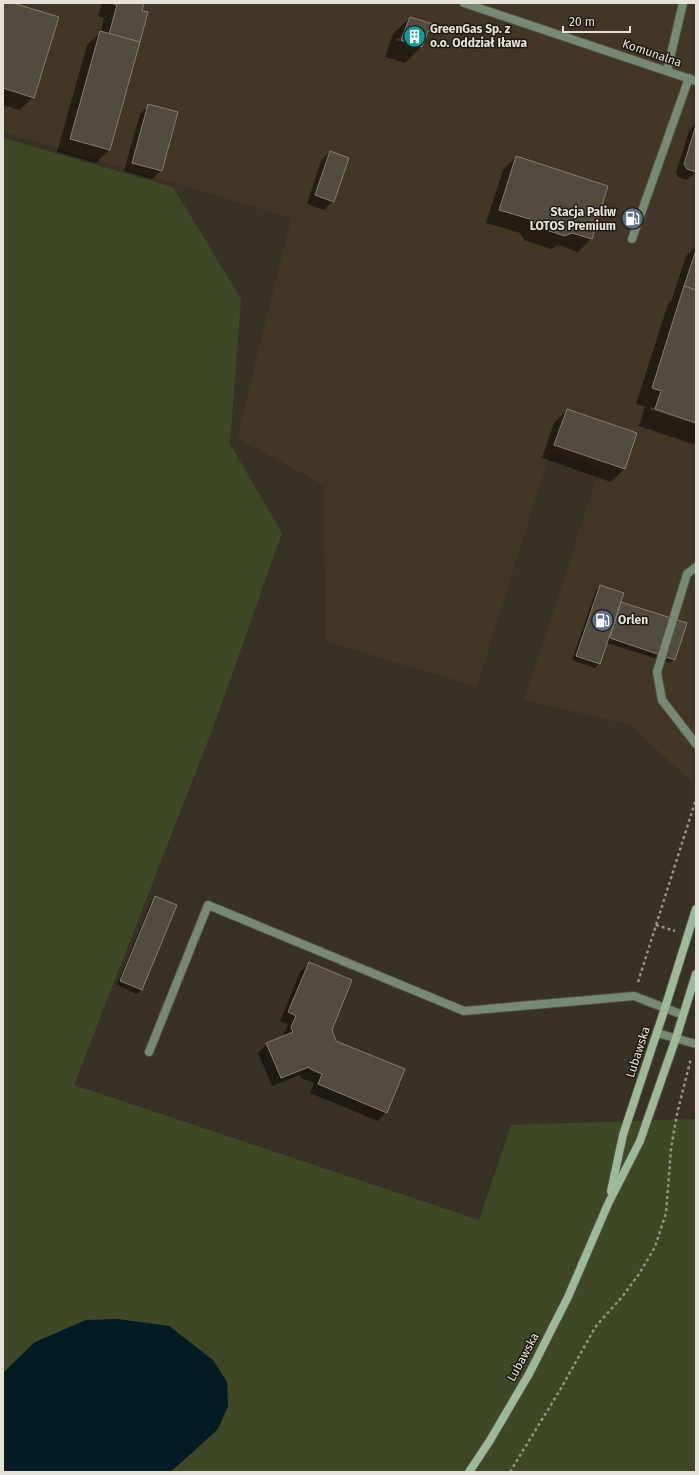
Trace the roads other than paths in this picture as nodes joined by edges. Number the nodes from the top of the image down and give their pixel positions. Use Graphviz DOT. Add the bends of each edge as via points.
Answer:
graph roads {
  1 [pos="464,3"];
  2 [pos="683,3"];
  3 [pos="667,71"];
  4 [pos="692,80"];
  5 [pos="632,239"];
  6 [pos="696,567"];
  7 [pos="696,744"];
  8 [pos="696,909"];
  9 [pos="696,974"];
  10 [pos="665,1008"];
  11 [pos="683,1015"];
  12 [pos="657,1032"];
  13 [pos="676,1038"];
  14 [pos="695,1044"];
  15 [pos="149,1052"];
  16 [pos="608,1204"];
  17 [pos="469,1472"];
  1 -- 3 [label="street, Komunalna"];
  2 -- 3 [label="street"];
  3 -- 4 [label="street, Komunalna"];
  4 -- 5 [label="street"];
  6 -- 7 [label="street" via="687,574 657,672 662,700"];
  8 -- 10 [label="main road, Lubawska"];
  9 -- 11 [label="main road, Lubawska"];
  10 -- 11 [label="street"];
  10 -- 12 [label="main road, Lubawska"];
  10 -- 15 [label="street" via="634,996 464,1011 208,905"];
  11 -- 13 [label="main road, Lubawska"];
  12 -- 13 [label="street"];
  12 -- 16 [label="main road, Lubawska" via="623,1135"];
  13 -- 14 [label="street"];
  13 -- 16 [label="main road, Lubawska" via="640,1141"];
  16 -- 17 [label="main road, Lubawska" via="568,1297 529,1374"];
}
